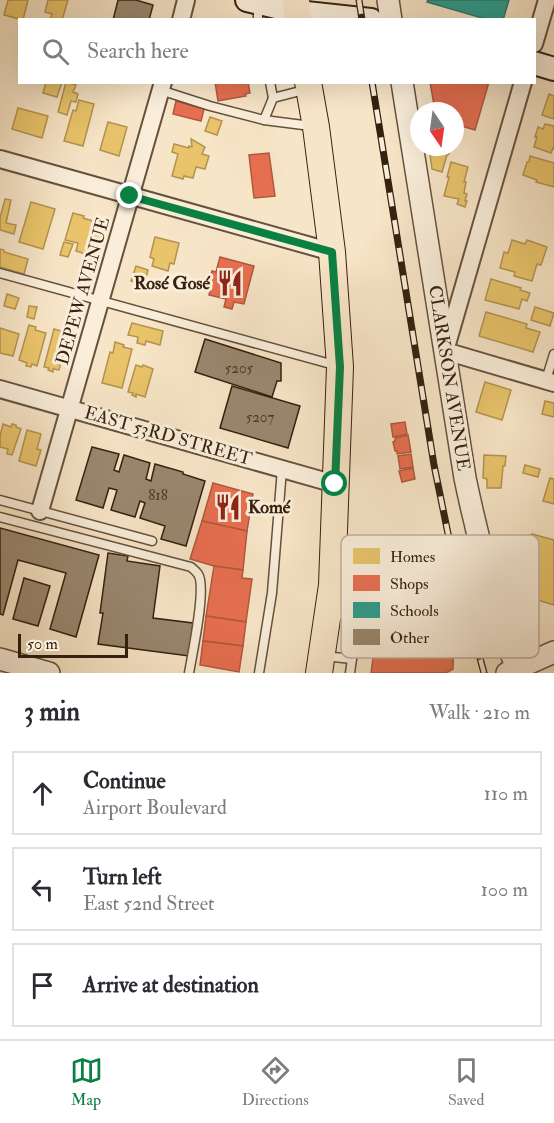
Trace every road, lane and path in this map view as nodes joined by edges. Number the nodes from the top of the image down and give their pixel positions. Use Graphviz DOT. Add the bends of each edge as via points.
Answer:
graph roads {
  1 [pos="186,0"];
  2 [pos="388,0"];
  3 [pos="547,0"];
  4 [pos="254,8"];
  5 [pos="297,11"];
  6 [pos="182,18"];
  7 [pos="355,18"];
  8 [pos="391,18"];
  9 [pos="536,37"];
  10 [pos="536,64"];
  11 [pos="554,69"];
  12 [pos="270,84"];
  13 [pos="402,84"];
  14 [pos="522,84"];
  15 [pos="162,86"];
  16 [pos="309,86"];
  17 [pos="273,98"];
  18 [pos="264,120"];
  19 [pos="316,127"];
  20 [pos="0,159"];
  21 [pos="130,196"];
  22 [pos="332,252"];
  23 [pos="0,273"];
  24 [pos="100,301"];
  25 [pos="445,351"];
  26 [pos="554,354"];
  27 [pos="340,367"];
  28 [pos="550,381"];
  29 [pos="0,389"];
  30 [pos="69,409"];
  31 [pos="282,469"];
  32 [pos="335,484"];
  33 [pos="0,500"];
  34 [pos="40,511"];
  35 [pos="0,517"];
  36 [pos="477,535"];
  37 [pos="152,541"];
  38 [pos="332,585"];
  39 [pos="341,587"];
  40 [pos="328,613"];
  41 [pos="341,615"];
  42 [pos="554,652"];
  43 [pos="0,659"];
  44 [pos="352,659"];
  45 [pos="322,665"];
  46 [pos="515,671"];
  47 [pos="49,673"];
  48 [pos="189,673"];
  49 [pos="259,673"];
  50 [pos="350,673"];
  1 -- 6 [label="street"];
  2 -- 8 [label="street"];
  3 -- 9 [label="street"];
  4 -- 5 [label="main road"];
  5 -- 7 [label="main road"];
  10 -- 11 [label="main road"];
  12 -- 17 [label="lane"];
  13 -- 25 [label="street, CLARKSON AVENUE"];
  14 -- 25 [label="street"];
  15 -- 18 [label="lane" via="210,106"];
  15 -- 21 [label="street, DEPEW AVENUE"];
  16 -- 17 [label="lane"];
  16 -- 19 [label="main road"];
  17 -- 18 [label="lane"];
  18 -- 19 [label="lane"];
  19 -- 22 [label="main road"];
  20 -- 21 [label="street"];
  21 -- 22 [label="street"];
  21 -- 24 [label="street, DEPEW AVENUE"];
  22 -- 27 [label="main road"];
  23 -- 24 [label="lane"];
  24 -- 27 [label="lane"];
  24 -- 30 [label="street, DEPEW AVENUE"];
  25 -- 28 [label="street"];
  25 -- 36 [label="street, CLARKSON AVENUE"];
  26 -- 28 [label="lane"];
  27 -- 32 [label="main road"];
  29 -- 30 [label="street, EAST 53RD STREET"];
  30 -- 31 [label="street, EAST 53RD STREET"];
  30 -- 34 [label="street, DEPEW AVENUE"];
  31 -- 32 [label="street, EAST 53RD STREET"];
  31 -- 49 [label="lane" via="272,593"];
  32 -- 38 [label="main road"];
  33 -- 34 [label="lane"];
  34 -- 37 [label="lane"];
  35 -- 48 [label="lane" via="191,567 201,583"];
  38 -- 39 [label="lane"];
  38 -- 40 [label="main road"];
  40 -- 41 [label="lane"];
  40 -- 45 [label="main road"];
  42 -- 46 [label="street"];
  43 -- 47 [label="street"];
  44 -- 45 [label="lane"];
  44 -- 50 [label="lane"];
}
